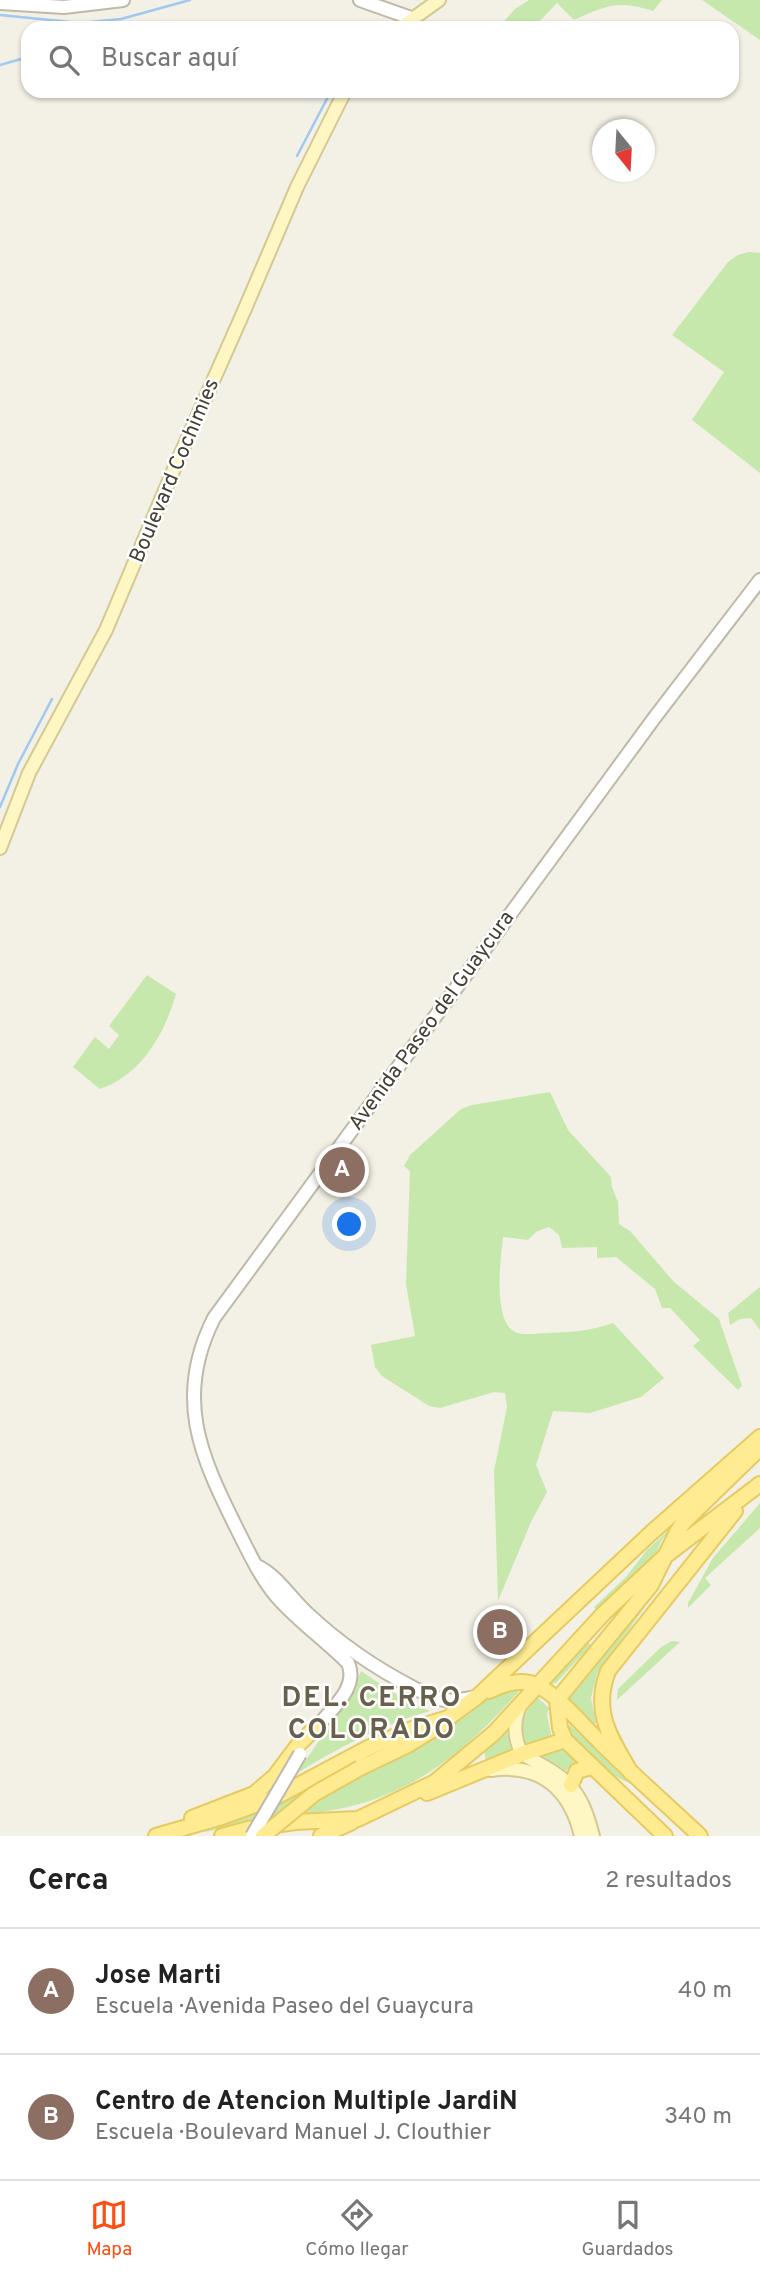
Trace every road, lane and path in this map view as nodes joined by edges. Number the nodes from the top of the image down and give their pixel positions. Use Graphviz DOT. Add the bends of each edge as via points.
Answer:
graph roads {
  1 [pos="118,0"];
  2 [pos="360,0"];
  3 [pos="439,0"];
  4 [pos="5,2"];
  5 [pos="411,18"];
  6 [pos="408,21"];
  7 [pos="341,98"];
  8 [pos="760,580"];
  9 [pos="0,848"];
  10 [pos="760,1437"];
  11 [pos="760,1447"];
  12 [pos="760,1484"];
  13 [pos="747,1495"];
  14 [pos="664,1557"];
  15 [pos="257,1566"];
  16 [pos="539,1686"];
  17 [pos="478,1696"];
  18 [pos="557,1700"];
  19 [pos="521,1704"];
  20 [pos="448,1718"];
  21 [pos="317,1726"];
  22 [pos="565,1740"];
  23 [pos="522,1754"];
  24 [pos="591,1766"];
  25 [pos="481,1772"];
  26 [pos="631,1773"];
  27 [pos="570,1785"];
  28 [pos="405,1796"];
  29 [pos="358,1819"];
  30 [pos="661,1833"];
  31 [pos="163,1834"];
  32 [pos="222,1836"];
  33 [pos="252,1836"];
  34 [pos="263,1836"];
  35 [pos="321,1836"];
  36 [pos="581,1836"];
  37 [pos="593,1836"];
  38 [pos="700,1836"];
  1 -- 4 [label="street" via="64,7"];
  2 -- 5 [label="street"];
  3 -- 5 [label="main road"];
  5 -- 6 [label="main road"];
  7 -- 9 [label="main road, Boulevard Cochimies" via="301,178 106,630 29,772"];
  8 -- 15 [label="street, Avenida Paseo del Guaycura" via="214,1318 201,1347 193,1391 196,1424 204,1458"];
  10 -- 17 [label="main road"];
  11 -- 14 [label="main road" via="683,1523"];
  12 -- 13 [label="main road"];
  13 -- 14 [label="main road"];
  13 -- 26 [label="main road" via="608,1671 602,1690 605,1725"];
  14 -- 16 [label="main road" via="604,1613"];
  14 -- 18 [label="main road" via="651,1585"];
  15 -- 17 [label="street, Avenida Paseo del Guaycura" via="268,1571 333,1636 390,1675 442,1700"];
  15 -- 21 [label="street, Avenida Paseo del Guaycura" via="277,1597 351,1670 348,1687"];
  16 -- 17 [label="main road" via="508,1683"];
  16 -- 18 [label="main road"];
  16 -- 19 [label="main road"];
  17 -- 20 [label="main road"];
  18 -- 22 [label="main road"];
  18 -- 26 [label="main road"];
  19 -- 23 [label="main road" via="515,1729"];
  19 -- 28 [label="main road" via="453,1769"];
  20 -- 31 [label="main road" via="368,1748 267,1801"];
  20 -- 34 [label="main road, bridge" via="437,1729 313,1794"];
  21 -- 31 [label="main road" via="254,1794"];
  21 -- 33 [label="street, Avenida Paseo del Guaycura, bridge"];
  22 -- 23 [label="main road"];
  22 -- 24 [label="main road"];
  23 -- 25 [label="main road"];
  23 -- 27 [label="main road" via="558,1773"];
  24 -- 27 [label="main road" via="577,1771"];
  24 -- 30 [label="main road"];
  25 -- 28 [label="main road" via="425,1794"];
  25 -- 36 [label="main road" via="522,1769 542,1777 566,1802"];
  26 -- 38 [label="main road"];
  27 -- 37 [label="main road"];
  28 -- 29 [label="main road"];
  29 -- 32 [label="main road" via="295,1822"];
  29 -- 35 [label="main road"];
}
